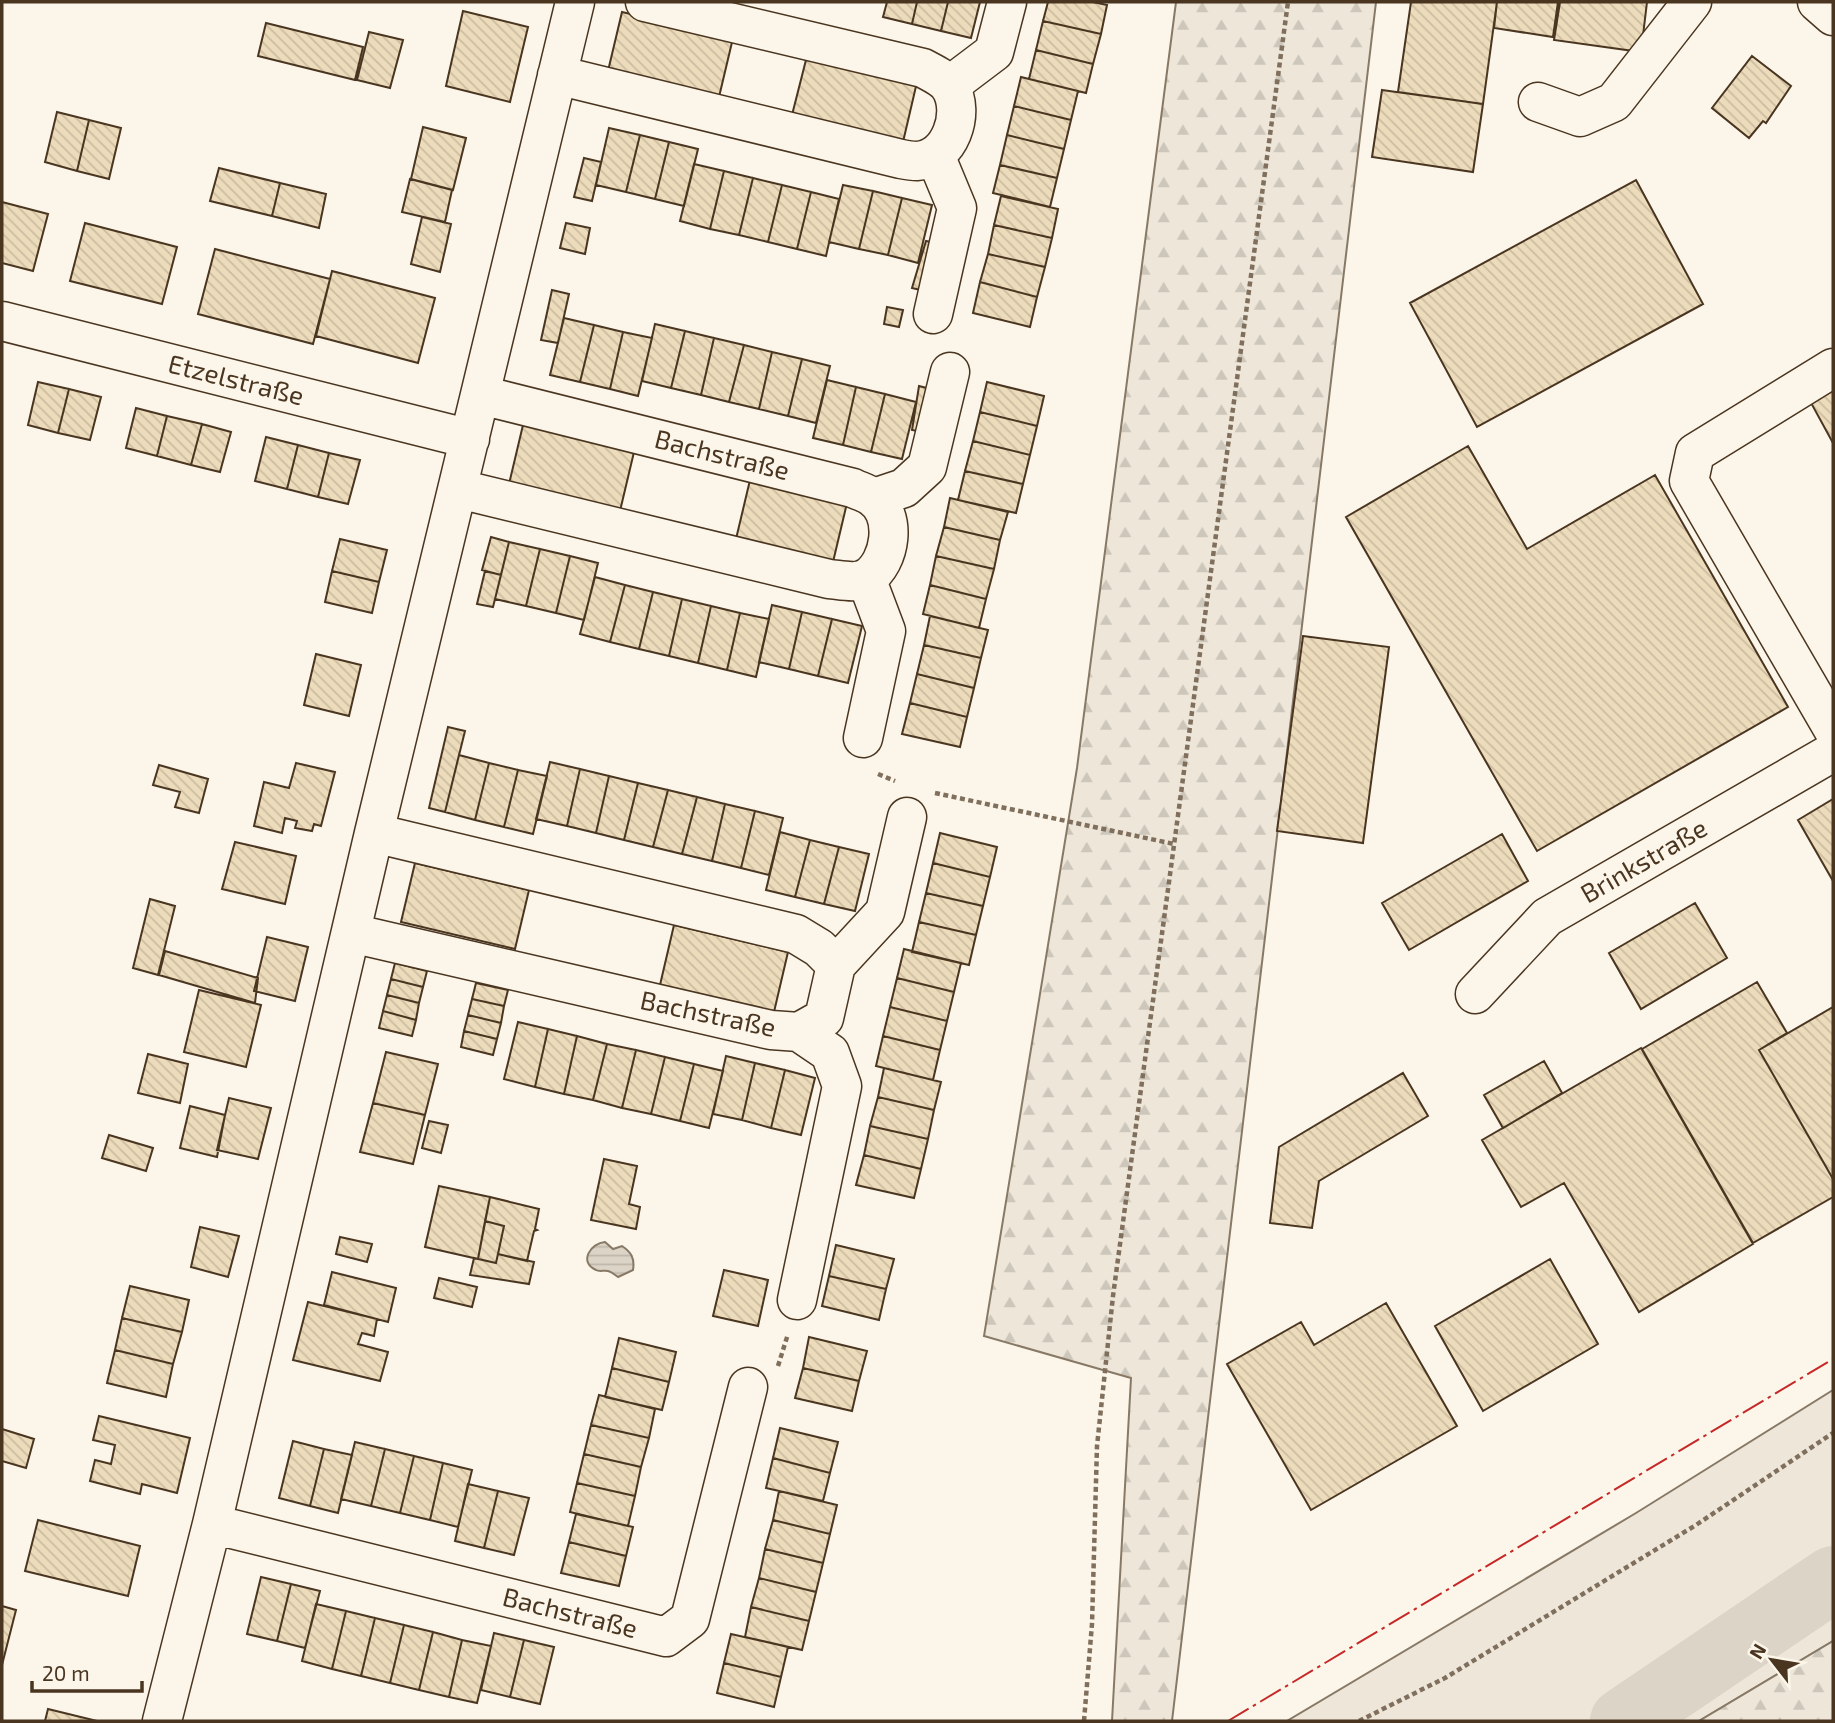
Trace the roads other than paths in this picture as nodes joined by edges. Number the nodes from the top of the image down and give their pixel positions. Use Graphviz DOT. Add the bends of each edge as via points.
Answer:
graph roads {
  1 [pos="575,2"];
  2 [pos="645,2"];
  3 [pos="1007,2"];
  4 [pos="1692,2"];
  5 [pos="1817,2"];
  6 [pos="1833,16"];
  7 [pos="557,75"];
  8 [pos="949,86"];
  9 [pos="1538,102"];
  10 [pos="935,155"];
  11 [pos="933,314"];
  12 [pos="2,321"];
  13 [pos="1833,369"];
  14 [pos="950,372"];
  15 [pos="481,395"];
  16 [pos="470,439"];
  17 [pos="459,489"];
  18 [pos="874,498"];
  19 [pos="866,578"];
  20 [pos="1833,729"];
  21 [pos="863,738"];
  22 [pos="1833,752"];
  23 [pos="909,803"];
  24 [pos="374,833"];
  25 [pos="351,933"];
  26 [pos="836,965"];
  27 [pos="1475,994"];
  28 [pos="799,1032"];
  29 [pos="797,1300"];
  30 [pos="748,1387"];
  31 [pos="212,1524"];
  32 [pos="162,1721"];
  1 -- 7 [label="street"];
  2 -- 8 [label="street" via="923,68"];
  3 -- 8 [label="street" via="994,52"];
  4 -- 9 [label="street" via="1614,102 1580,117"];
  5 -- 6 [label="street"];
  7 -- 10 [label="street" via="901,159 919,161"];
  7 -- 15 [label="street"];
  8 -- 10 [label="street" via="958,111 948,142"];
  10 -- 11 [label="street" via="957,208"];
  12 -- 16 [label="street, Etzelstraße"];
  13 -- 20 [label="street" via="1695,453 1689,481"];
  14 -- 18 [label="street" via="927,467 904,488"];
  15 -- 16 [label="street"];
  15 -- 18 [label="street, Bachstraße" via="853,488"];
  16 -- 17 [label="street"];
  17 -- 19 [label="street" via="829,579 853,582"];
  17 -- 24 [label="street"];
  18 -- 19 [label="street" via="886,512 890,531 883,559"];
  19 -- 21 [label="street" via="886,631"];
  22 -- 27 [label="street, Brinkstraße" via="1547,917"];
  23 -- 26 [label="street" via="885,912"];
  24 -- 25 [label="street"];
  24 -- 26 [label="street" via="796,934"];
  25 -- 28 [label="street, Bachstraße" via="771,1030"];
  25 -- 31 [label="street"];
  26 -- 28 [label="street, Bachstraße" via="824,1018"];
  28 -- 29 [label="street" via="830,1053 842,1086"];
  30 -- 31 [label="street, Bachstraße" via="690,1619 666,1637"];
  31 -- 32 [label="street"];
}
